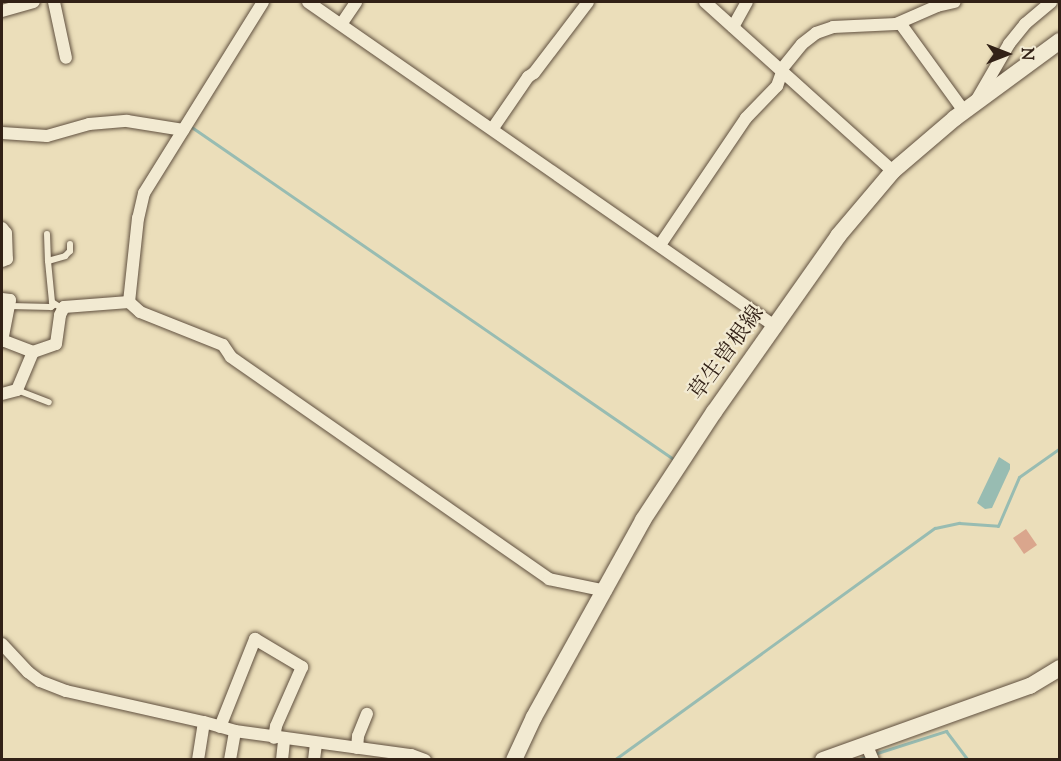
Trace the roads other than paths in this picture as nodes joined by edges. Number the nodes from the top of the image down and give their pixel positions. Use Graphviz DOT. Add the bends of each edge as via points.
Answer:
graph roads {
  1 [pos="34,2"];
  2 [pos="54,2"];
  3 [pos="263,2"];
  4 [pos="308,2"];
  5 [pos="356,2"];
  6 [pos="588,2"];
  7 [pos="705,2"];
  8 [pos="747,2"];
  9 [pos="955,2"];
  10 [pos="1048,2"];
  11 [pos="2,11"];
  12 [pos="342,22"];
  13 [pos="900,23"];
  14 [pos="733,27"];
  15 [pos="1059,41"];
  16 [pos="66,58"];
  17 [pos="781,71"];
  18 [pos="970,107"];
  19 [pos="493,128"];
  20 [pos="183,130"];
  21 [pos="2,134"];
  22 [pos="893,171"];
  23 [pos="2,228"];
  24 [pos="47,234"];
  25 [pos="70,244"];
  26 [pos="660,245"];
  27 [pos="2,261"];
  28 [pos="48,261"];
  29 [pos="6,302"];
  30 [pos="129,302"];
  31 [pos="58,307"];
  32 [pos="776,327"];
  33 [pos="2,340"];
  34 [pos="33,352"];
  35 [pos="17,390"];
  36 [pos="2,394"];
  37 [pos="49,402"];
  38 [pos="606,591"];
  39 [pos="2,644"];
  40 [pos="1059,668"];
  41 [pos="367,714"];
  42 [pos="204,722"];
  43 [pos="220,727"];
  44 [pos="235,731"];
  45 [pos="279,739"];
  46 [pos="316,743"];
  47 [pos="357,748"];
  48 [pos="870,752"];
  49 [pos="383,755"];
  50 [pos="198,759"];
  51 [pos="230,759"];
  52 [pos="282,759"];
  53 [pos="314,759"];
  54 [pos="425,759"];
  55 [pos="514,759"];
  56 [pos="823,759"];
  1 -- 11 [label="street"];
  2 -- 16 [label="street"];
  3 -- 20 [label="street"];
  4 -- 12 [label="street"];
  5 -- 12 [label="street"];
  6 -- 19 [label="street"];
  7 -- 14 [label="street"];
  8 -- 14 [label="street"];
  9 -- 13 [label="street"];
  10 -- 18 [label="street" via="1008,44"];
  12 -- 19 [label="street"];
  13 -- 17 [label="street" via="833,27 816,33"];
  13 -- 18 [label="street"];
  14 -- 17 [label="street"];
  15 -- 18 [label="main road, 草生曽根線"];
  17 -- 22 [label="street"];
  17 -- 26 [label="street" via="777,86 746,117"];
  18 -- 22 [label="main road, 草生曽根線"];
  19 -- 26 [label="street"];
  20 -- 21 [label="street" via="126,121 79,126 47,136"];
  20 -- 30 [label="street" via="144,193"];
  22 -- 32 [label="main road, 草生曽根線" via="838,236"];
  23 -- 27 [label="street" via="6,233 7,259"];
  24 -- 28 [label="lane"];
  25 -- 28 [label="lane" via="65,256"];
  26 -- 32 [label="street"];
  28 -- 31 [label="lane"];
  29 -- 31 [label="lane"];
  29 -- 33 [label="street"];
  30 -- 31 [label="street"];
  30 -- 38 [label="street" via="140,312 223,345 231,357 549,579"];
  31 -- 34 [label="street" via="58,342"];
  32 -- 38 [label="main road, 草生曽根線" via="643,520"];
  33 -- 34 [label="street"];
  34 -- 35 [label="street"];
  35 -- 36 [label="street"];
  35 -- 37 [label="lane"];
  38 -- 55 [label="main road, 草生曽根線"];
  39 -- 42 [label="street" via="28,672 52,686"];
  40 -- 48 [label="main road" via="1030,686"];
  41 -- 47 [label="street"];
  42 -- 43 [label="street"];
  42 -- 50 [label="street"];
  43 -- 44 [label="street"];
  43 -- 45 [label="street" via="255,639 302,667 276,726"];
  44 -- 45 [label="street"];
  44 -- 51 [label="street"];
  45 -- 46 [label="street"];
  45 -- 52 [label="street"];
  46 -- 47 [label="street"];
  46 -- 53 [label="street"];
  47 -- 49 [label="street"];
  48 -- 56 [label="main road"];
  49 -- 54 [label="street"];
}
